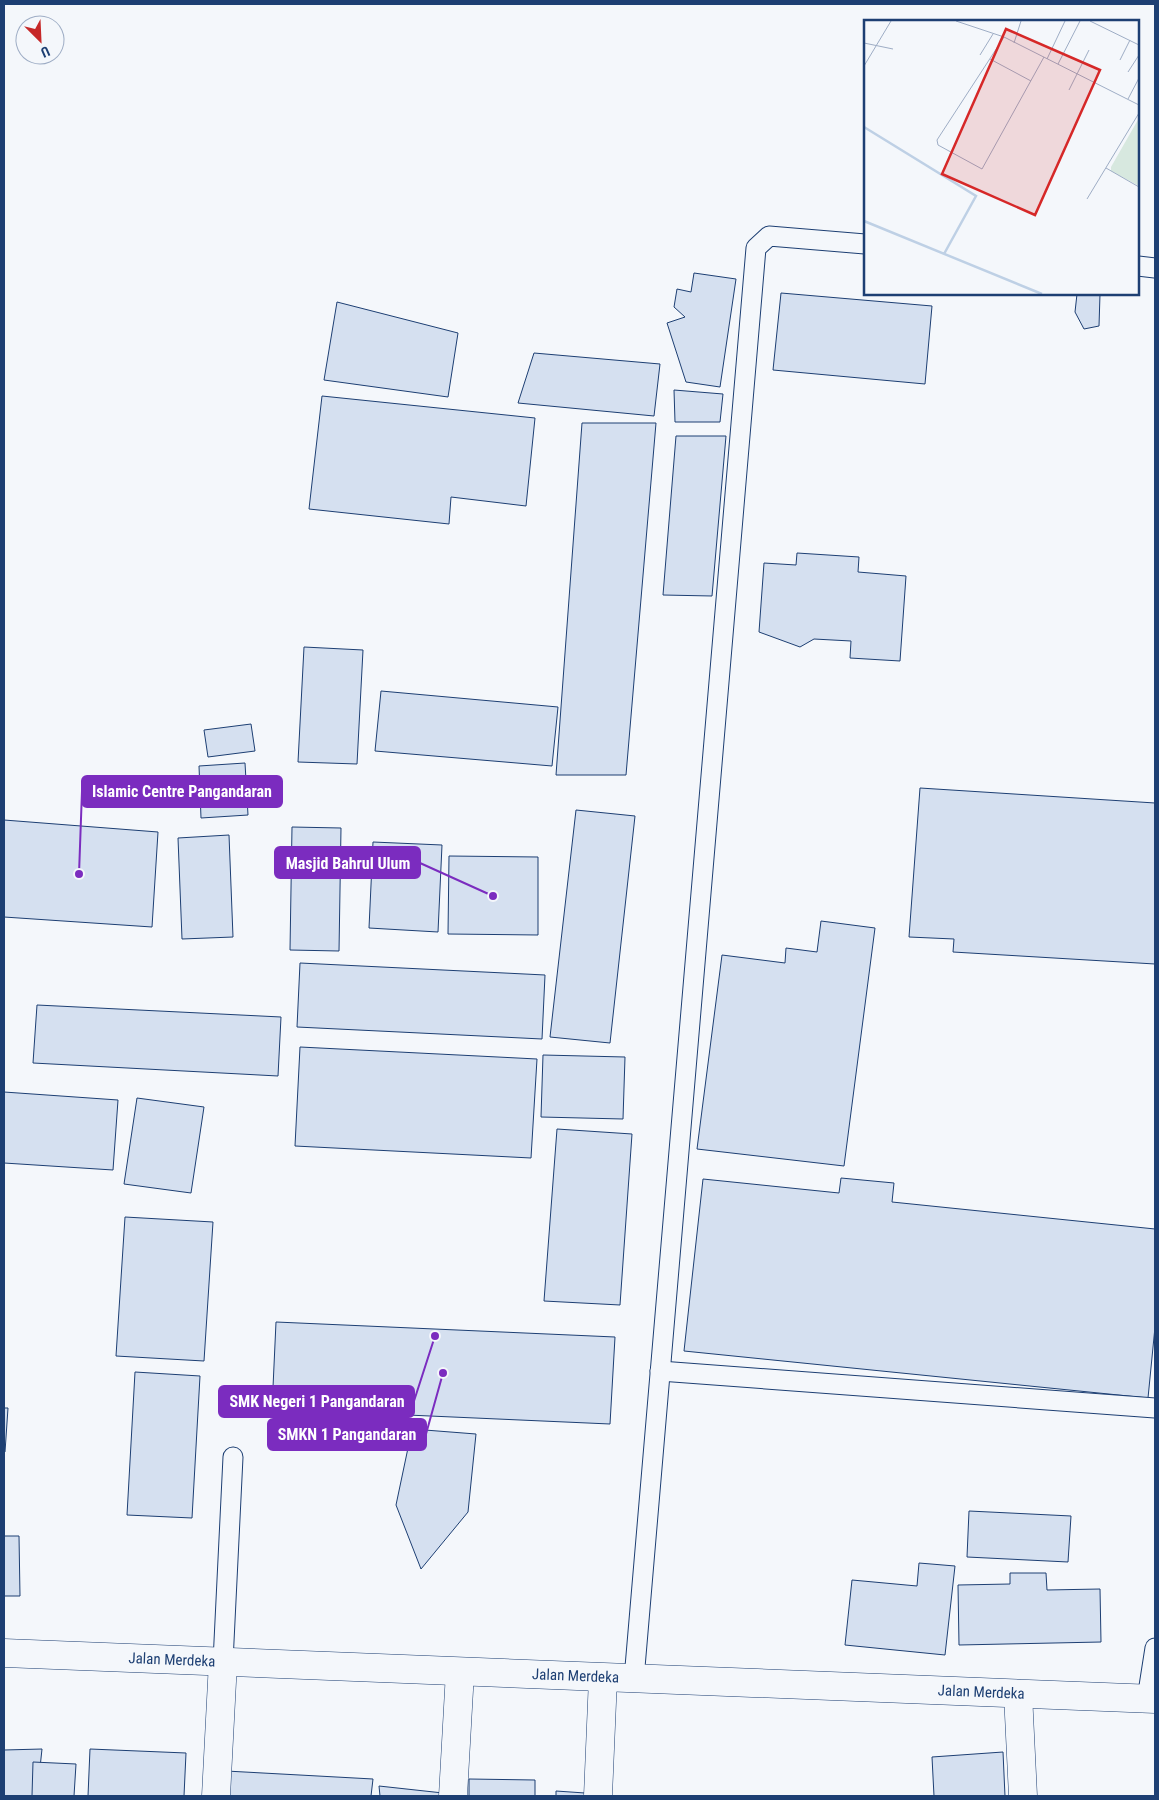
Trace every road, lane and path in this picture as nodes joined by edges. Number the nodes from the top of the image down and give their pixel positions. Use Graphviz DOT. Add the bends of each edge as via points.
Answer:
graph roads {
  1 [pos="864,244"];
  2 [pos="1139,266"];
  3 [pos="1155,268"];
  4 [pos="660,1371"];
  5 [pos="1155,1408"];
  6 [pos="233,1457"];
  7 [pos="1155,1648"];
  8 [pos="4,1653"];
  9 [pos="223,1662"];
  10 [pos="460,1672"];
  11 [pos="603,1678"];
  12 [pos="634,1679"];
  13 [pos="1018,1694"];
  14 [pos="1151,1699"];
  15 [pos="216,1796"];
  16 [pos="453,1796"];
  17 [pos="598,1796"];
  18 [pos="1023,1796"];
  1 -- 4 [label="lane" via="769,236 756,248"];
  2 -- 3 [label="lane"];
  4 -- 5 [label="lane"];
  4 -- 12 [label="lane"];
  6 -- 9 [label="lane"];
  7 -- 14 [label="lane"];
  8 -- 9 [label="main road, Jalan Merdeka"];
  9 -- 10 [label="main road, Jalan Merdeka"];
  9 -- 15 [label="main road"];
  10 -- 11 [label="main road, Jalan Merdeka"];
  10 -- 16 [label="main road"];
  11 -- 12 [label="main road, Jalan Merdeka"];
  11 -- 17 [label="main road"];
  12 -- 13 [label="main road, Jalan Merdeka"];
  13 -- 14 [label="main road, Jalan Merdeka"];
  13 -- 18 [label="main road"];
}
